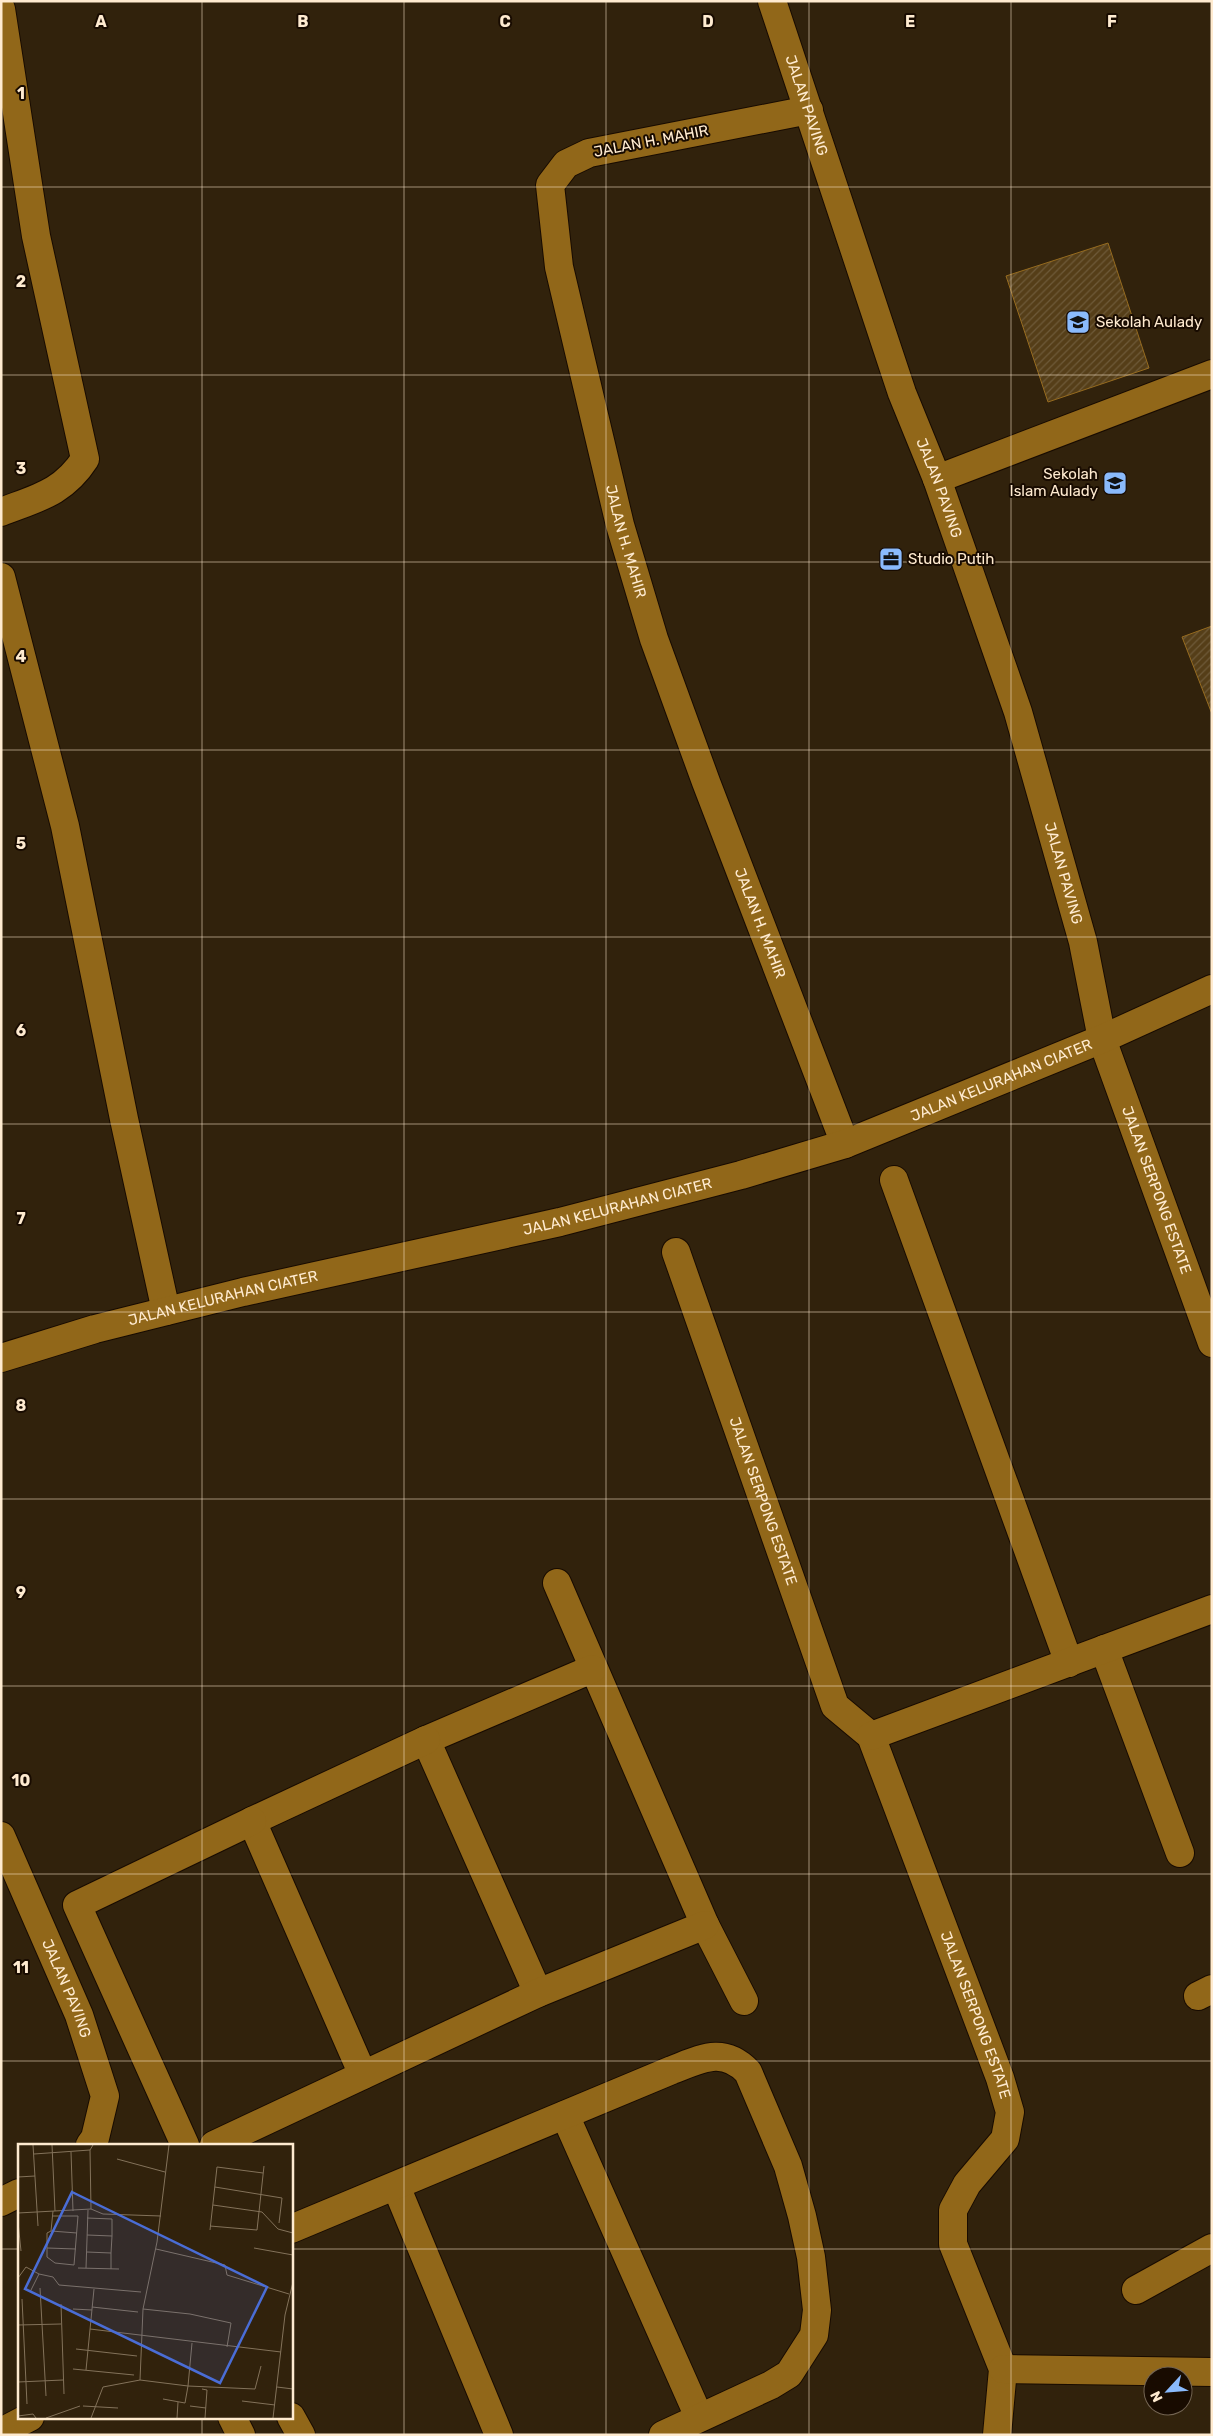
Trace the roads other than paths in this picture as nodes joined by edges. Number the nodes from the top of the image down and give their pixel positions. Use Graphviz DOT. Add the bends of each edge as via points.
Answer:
graph roads {
  1 [pos="772,1"];
  2 [pos="1,9"];
  3 [pos="809,110"];
  4 [pos="1212,374"];
  5 [pos="937,479"];
  6 [pos="1,512"];
  7 [pos="1,577"];
  8 [pos="1212,989"];
  9 [pos="1102,1039"];
  10 [pos="845,1144"];
  11 [pos="894,1180"];
  12 [pos="676,1252"];
  13 [pos="166,1311"];
  14 [pos="1212,1343"];
  15 [pos="1,1358"];
  16 [pos="557,1583"];
  17 [pos="1212,1609"];
  18 [pos="1104,1649"];
  19 [pos="1069,1662"];
  20 [pos="592,1669"];
  21 [pos="871,1736"];
  22 [pos="426,1740"];
  23 [pos="252,1821"];
  24 [pos="1,1836"];
  25 [pos="1180,1853"];
  26 [pos="704,1925"];
  27 [pos="538,1992"];
  28 [pos="744,2001"];
  29 [pos="363,2075"];
  30 [pos="565,2115"];
  31 [pos="91,2144"];
  32 [pos="185,2144"];
  33 [pos="216,2144"];
  34 [pos="396,2186"];
  35 [pos="18,2194"];
  36 [pos="1,2202"];
  37 [pos="292,2229"];
  38 [pos="1212,2248"];
  39 [pos="1136,2290"];
  40 [pos="1003,2369"];
  41 [pos="1212,2372"];
  42 [pos="700,2417"];
  43 [pos="28,2418"];
  44 [pos="232,2418"];
  45 [pos="292,2418"];
  46 [pos="1,2432"];
  47 [pos="241,2435"];
  48 [pos="301,2435"];
  49 [pos="499,2435"];
  50 [pos="663,2435"];
  51 [pos="997,2435"];
  1 -- 3 [label="street, JALAN PAVING"];
  2 -- 6 [label="street" via="36,236 85,459 73,477 45,495"];
  3 -- 5 [label="street, JALAN PAVING" via="902,393"];
  3 -- 10 [label="street, JALAN H. MAHIR" via="589,153 566,164 550,185 559,267 620,525 654,639"];
  4 -- 5 [label="street"];
  5 -- 9 [label="street, JALAN PAVING" via="1021,721 1083,942"];
  7 -- 13 [label="street" via="65,826"];
  8 -- 9 [label="street, JALAN KELURAHAN CIATER"];
  9 -- 10 [label="street, JALAN KELURAHAN CIATER"];
  9 -- 14 [label="street, JALAN SERPONG ESTATE"];
  10 -- 13 [label="street, JALAN KELURAHAN CIATER" via="742,1175 560,1222"];
  11 -- 19 [label="street"];
  12 -- 21 [label="street, JALAN SERPONG ESTATE" via="835,1706"];
  13 -- 15 [label="street, JALAN KELURAHAN CIATER"];
  16 -- 20 [label="street"];
  17 -- 18 [label="street"];
  18 -- 19 [label="street"];
  18 -- 25 [label="street"];
  19 -- 21 [label="street"];
  20 -- 22 [label="street"];
  20 -- 26 [label="street"];
  21 -- 40 [label="street, JALAN SERPONG ESTATE" via="997,2069 1010,2112 1005,2139 967,2184 953,2210 952,2244"];
  22 -- 23 [label="street"];
  22 -- 27 [label="street"];
  23 -- 29 [label="street"];
  23 -- 32 [label="street" via="77,1906"];
  24 -- 31 [label="street, JALAN PAVING" via="79,2014 105,2096"];
  26 -- 27 [label="street"];
  26 -- 28 [label="street"];
  27 -- 29 [label="street"];
  29 -- 33 [label="street"];
  30 -- 34 [label="street"];
  30 -- 42 [label="street"];
  30 -- 42 [label="street" via="704,2058 737,2061 748,2072 788,2166 811,2257 818,2310 814,2335 789,2374"];
  34 -- 37 [label="street"];
  34 -- 49 [label="street"];
  35 -- 36 [label="street"];
  38 -- 39 [label="street"];
  40 -- 41 [label="street"];
  40 -- 51 [label="street, JALAN SERPONG ESTATE"];
  42 -- 50 [label="street"];
  43 -- 46 [label="street"];
  44 -- 47 [label="street"];
  45 -- 48 [label="street"];
}
